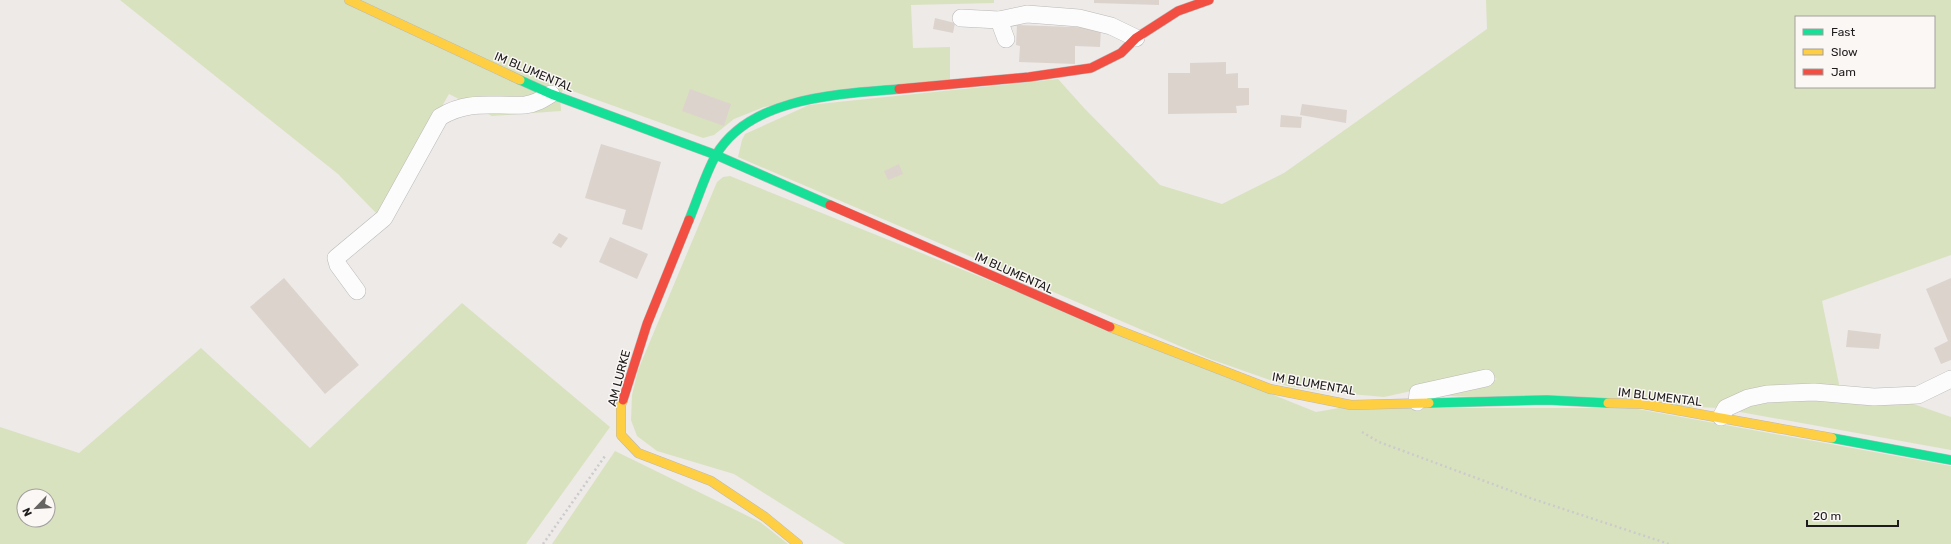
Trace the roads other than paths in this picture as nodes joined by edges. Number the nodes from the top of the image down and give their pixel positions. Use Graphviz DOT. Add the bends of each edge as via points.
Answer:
graph roads {
  1 [pos="348,0"];
  2 [pos="1209,0"];
  3 [pos="961,18"];
  4 [pos="1000,20"];
  5 [pos="1136,38"];
  6 [pos="1006,39"];
  7 [pos="551,94"];
  8 [pos="716,155"];
  9 [pos="357,291"];
  10 [pos="1486,378"];
  11 [pos="1951,379"];
  12 [pos="1418,402"];
  13 [pos="1721,417"];
  14 [pos="1951,460"];
  15 [pos="798,544"];
  1 -- 7 [label="street, IM BLUMENTAL"];
  2 -- 5 [label="street" via="1178,11"];
  3 -- 4 [label="lane"];
  4 -- 5 [label="lane" via="1027,14 1078,18 1111,26"];
  4 -- 6 [label="lane"];
  5 -- 8 [label="street" via="1106,62 1091,68 1029,77 843,94 809,100 775,110 751,121 732,134"];
  7 -- 8 [label="street, IM BLUMENTAL"];
  7 -- 9 [label="lane" via="526,105 470,106 451,110 440,117 384,218 336,258 338,265"];
  8 -- 12 [label="street, IM BLUMENTAL" via="1095,321 1270,390 1351,405"];
  8 -- 15 [label="street, AM LURKE" via="647,324 621,405 621,434 638,453 710,481 765,517"];
  10 -- 12 [label="lane" via="1418,393"];
  11 -- 13 [label="lane" via="1918,395 1874,397 1814,392 1767,394 1748,398 1726,408"];
  12 -- 13 [label="street, IM BLUMENTAL" via="1547,400 1643,404"];
  13 -- 14 [label="street, IM BLUMENTAL" via="1777,430"];
}
